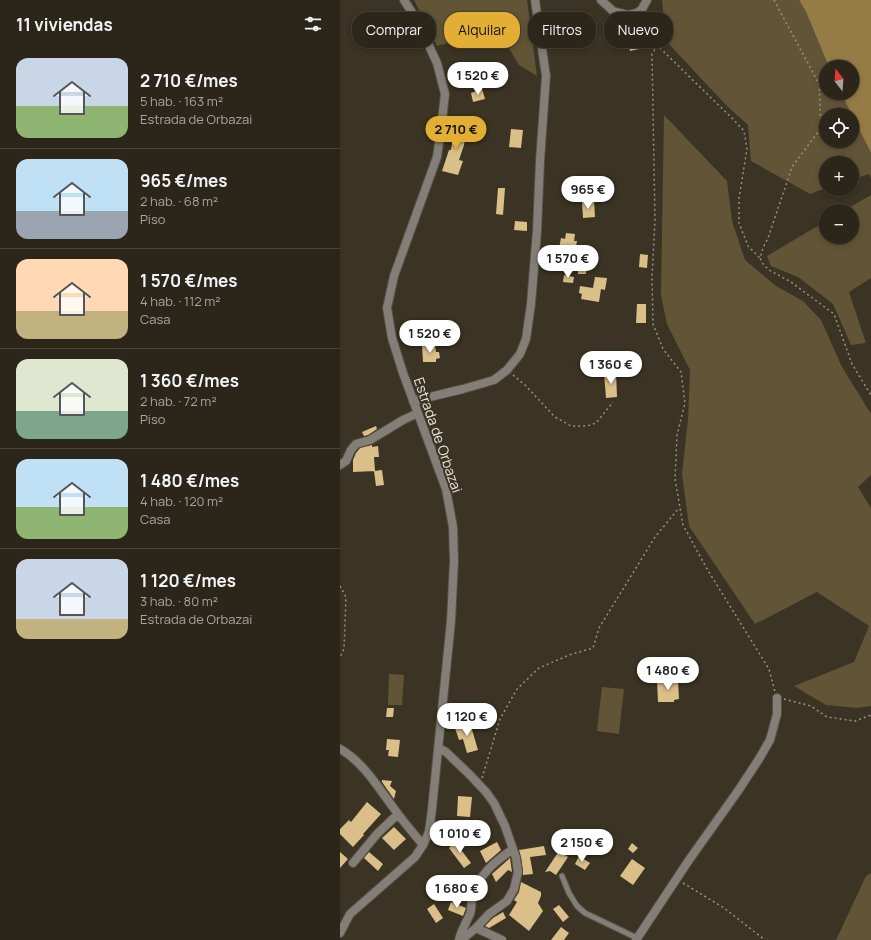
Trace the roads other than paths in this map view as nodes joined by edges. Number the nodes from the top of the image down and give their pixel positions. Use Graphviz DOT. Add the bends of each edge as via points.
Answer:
graph roads {
  1 [pos="404,0"];
  2 [pos="535,0"];
  3 [pos="601,0"];
  4 [pos="647,0"];
  5 [pos="413,401"];
  6 [pos="418,413"];
  7 [pos="340,464"];
  8 [pos="777,698"];
  9 [pos="439,748"];
  10 [pos="340,749"];
  11 [pos="398,814"];
  12 [pos="423,845"];
  13 [pos="513,849"];
  14 [pos="353,863"];
  15 [pos="562,876"];
  16 [pos="476,928"];
  17 [pos="340,933"];
  18 [pos="636,939"];
  19 [pos="460,940"];
  20 [pos="502,940"];
  1 -- 5 [label="street, Estrada de Orbazai" via="418,22 437,63 445,94 436,157 394,276 387,308 392,338"];
  2 -- 5 [label="street" via="546,76 537,231 526,339 520,354 507,370 494,380"];
  3 -- 4 [label="street" via="613,11 628,15 637,13"];
  5 -- 6 [label="street, Estrada de Orbazai"];
  6 -- 7 [label="street" via="370,440 356,444 346,461"];
  6 -- 9 [label="street, Estrada de Orbazai" via="446,489 453,527 451,621"];
  8 -- 18 [label="street" via="777,714 770,740 759,759"];
  9 -- 12 [label="street, Estrada de Orbazai" via="429,832"];
  9 -- 13 [label="street" via="486,792 505,826"];
  10 -- 11 [label="street" via="357,761"];
  11 -- 12 [label="street"];
  11 -- 14 [label="street"];
  12 -- 17 [label="street, Estrada de Orbazai" via="415,857 350,914"];
  13 -- 16 [label="street" via="518,872 514,889 507,901 489,914"];
  13 -- 19 [label="street" via="478,881"];
  15 -- 18 [label="lane" via="577,906 585,913"];
  16 -- 19 [label="street"];
  16 -- 20 [label="street"];
}
